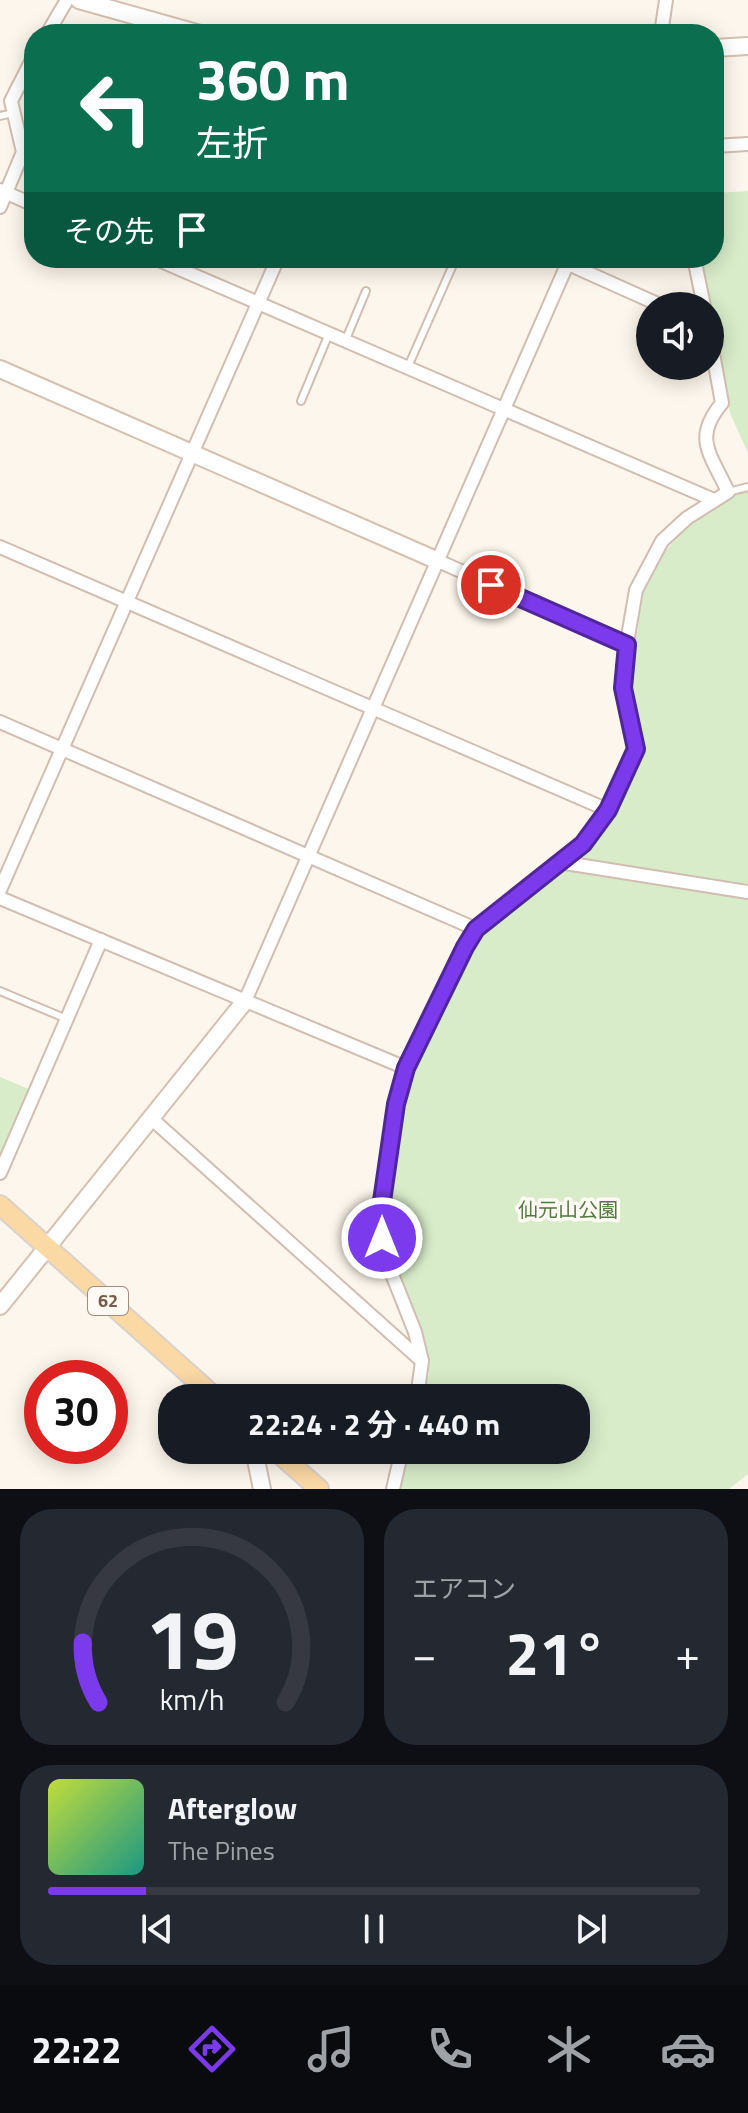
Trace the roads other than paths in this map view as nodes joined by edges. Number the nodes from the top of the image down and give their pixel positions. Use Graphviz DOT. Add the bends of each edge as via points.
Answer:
graph roads {
  1 [pos="67,0"];
  2 [pos="79,0"];
  3 [pos="666,0"];
  4 [pos="136,16"];
  5 [pos="53,24"];
  6 [pos="141,24"];
  7 [pos="164,24"];
  8 [pos="662,24"];
  9 [pos="748,46"];
  10 [pos="724,47"];
  11 [pos="24,74"];
  12 [pos="6,115"];
  13 [pos="748,144"];
  14 [pos="724,145"];
  15 [pos="3,191"];
  16 [pos="24,200"];
  17 [pos="0,207"];
  18 [pos="176,268"];
  19 [pos="274,268"];
  20 [pos="452,268"];
  21 [pos="561,268"];
  22 [pos="581,268"];
  23 [pos="696,268"];
  24 [pos="366,291"];
  25 [pos="701,292"];
  26 [pos="636,294"];
  27 [pos="258,305"];
  28 [pos="328,336"];
  29 [pos="344,343"];
  30 [pos="0,369"];
  31 [pos="407,369"];
  32 [pos="718,380"];
  33 [pos="301,401"];
  34 [pos="503,409"];
  35 [pos="194,455"];
  36 [pos="748,487"];
  37 [pos="728,492"];
  38 [pos="714,500"];
  39 [pos="0,547"];
  40 [pos="436,560"];
  41 [pos="126,602"];
  42 [pos="627,645"];
  43 [pos="373,709"];
  44 [pos="0,722"];
  45 [pos="63,750"];
  46 [pos="608,810"];
  47 [pos="309,855"];
  48 [pos="559,862"];
  49 [pos="0,890"];
  50 [pos="748,892"];
  51 [pos="0,898"];
  52 [pos="476,929"];
  53 [pos="101,940"];
  54 [pos="0,991"];
  55 [pos="245,1001"];
  56 [pos="67,1020"];
  57 [pos="406,1068"];
  58 [pos="152,1119"];
  59 [pos="0,1173"];
  60 [pos="0,1205"];
  61 [pos="48,1248"];
  62 [pos="0,1306"];
  63 [pos="422,1361"];
  64 [pos="200,1384"];
  65 [pos="419,1384"];
  66 [pos="257,1464"];
  67 [pos="291,1464"];
  68 [pos="399,1464"];
  69 [pos="262,1489"];
  70 [pos="319,1489"];
  71 [pos="393,1489"];
  1 -- 5 [label="street"];
  2 -- 4 [label="street"];
  3 -- 8 [label="street"];
  4 -- 6 [label="street"];
  4 -- 7 [label="street"];
  9 -- 10 [label="street"];
  11 -- 12 [label="street"];
  12 -- 15 [label="street" via="23,152"];
  13 -- 14 [label="street"];
  15 -- 16 [label="street"];
  15 -- 17 [label="street"];
  18 -- 27 [label="street"];
  19 -- 27 [label="street"];
  20 -- 31 [label="lane"];
  21 -- 34 [label="street"];
  22 -- 26 [label="street"];
  23 -- 25 [label="street"];
  24 -- 29 [label="lane"];
  27 -- 28 [label="street"];
  27 -- 35 [label="street"];
  28 -- 29 [label="street"];
  28 -- 33 [label="lane"];
  29 -- 31 [label="street"];
  30 -- 35 [label="street"];
  31 -- 34 [label="street"];
  32 -- 37 [label="street" via="722,403 704,433"];
  34 -- 38 [label="street"];
  34 -- 40 [label="street"];
  35 -- 40 [label="street"];
  35 -- 41 [label="street"];
  36 -- 37 [label="lane"];
  37 -- 38 [label="street"];
  38 -- 42 [label="street" via="662,541 636,590"];
  39 -- 41 [label="street"];
  40 -- 42 [label="street"];
  40 -- 43 [label="street"];
  41 -- 43 [label="street"];
  41 -- 45 [label="street"];
  42 -- 46 [label="street" via="623,688 636,749"];
  43 -- 46 [label="street"];
  43 -- 47 [label="street"];
  44 -- 45 [label="street"];
  45 -- 47 [label="street"];
  45 -- 49 [label="street"];
  46 -- 48 [label="street" via="583,844"];
  47 -- 52 [label="street"];
  47 -- 55 [label="street"];
  48 -- 50 [label="street"];
  48 -- 52 [label="street"];
  51 -- 53 [label="street"];
  52 -- 57 [label="street"];
  53 -- 55 [label="street"];
  53 -- 56 [label="street"];
  54 -- 56 [label="lane"];
  55 -- 57 [label="street"];
  55 -- 58 [label="street"];
  56 -- 59 [label="street"];
  57 -- 63 [label="street" via="379,1222 384,1254"];
  58 -- 61 [label="street"];
  58 -- 63 [label="street"];
  60 -- 61 [label="main road, 62"];
  61 -- 62 [label="street"];
  61 -- 64 [label="main road, 62"];
  63 -- 65 [label="street"];
  66 -- 69 [label="street"];
  67 -- 70 [label="main road"];
  68 -- 71 [label="street"];
}
